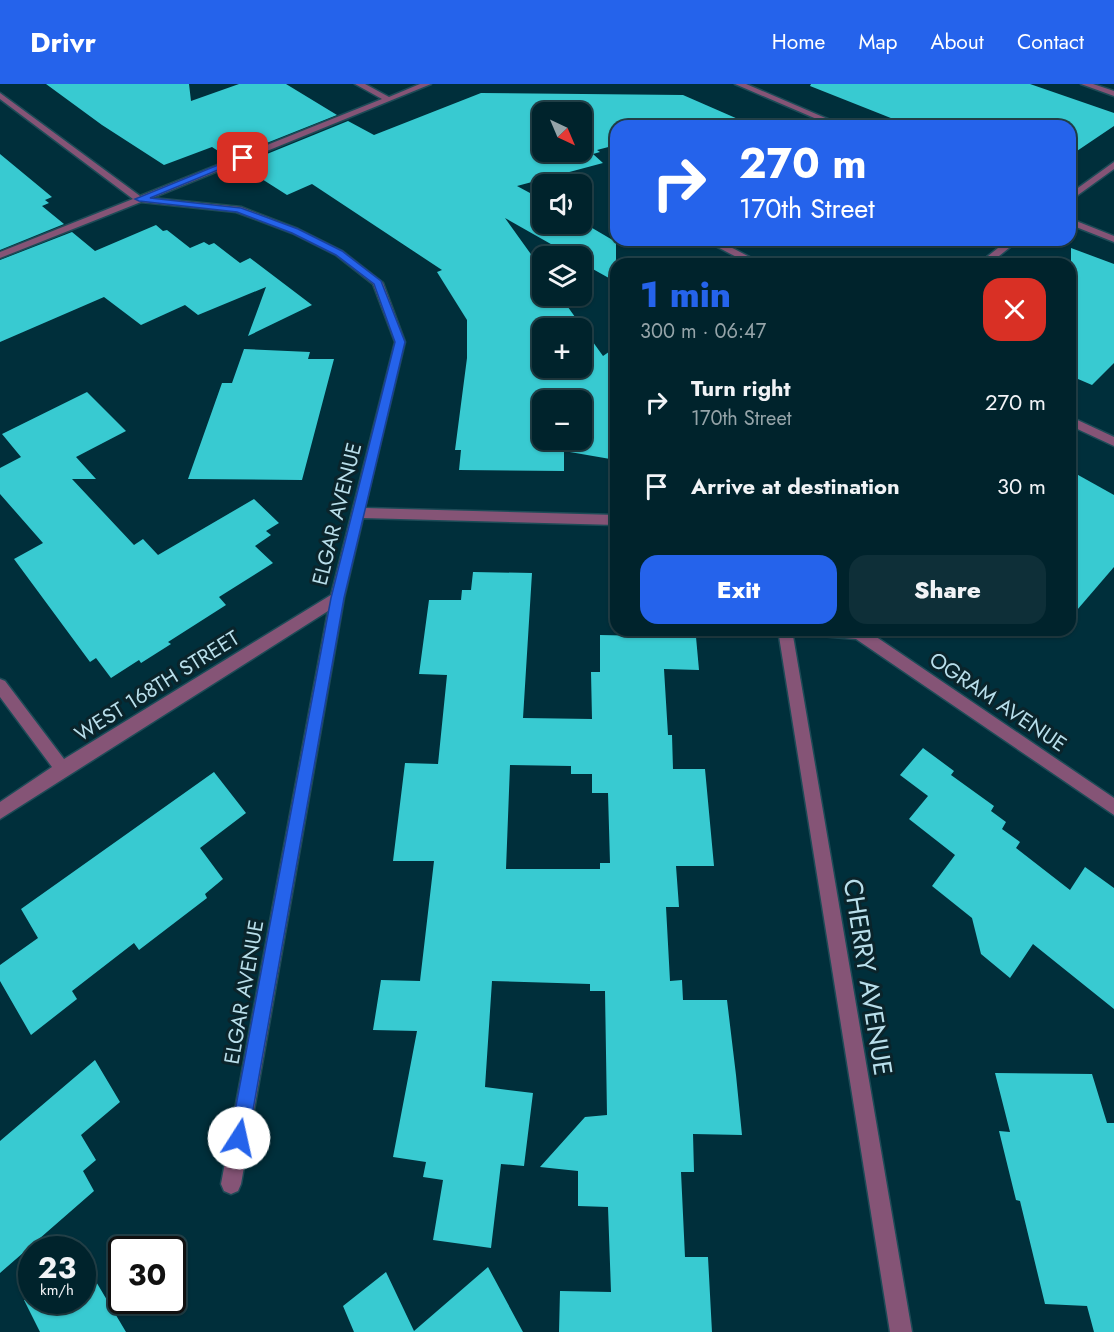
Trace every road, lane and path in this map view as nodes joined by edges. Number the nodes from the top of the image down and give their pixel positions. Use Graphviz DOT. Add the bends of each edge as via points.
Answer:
graph roads {
  1 [pos="359,84"];
  2 [pos="427,84"];
  3 [pos="739,84"];
  4 [pos="1085,84"];
  5 [pos="1114,94"];
  6 [pos="0,95"];
  7 [pos="389,100"];
  8 [pos="826,120"];
  9 [pos="1114,165"];
  10 [pos="1076,193"];
  11 [pos="139,199"];
  12 [pos="1076,224"];
  13 [pos="1114,239"];
  14 [pos="721,246"];
  15 [pos="1006,246"];
  16 [pos="0,255"];
  17 [pos="746,258"];
  18 [pos="991,258"];
  19 [pos="1076,423"];
  20 [pos="1114,442"];
  21 [pos="359,513"];
  22 [pos="610,520"];
  23 [pos="337,598"];
  24 [pos="786,636"];
  25 [pos="863,636"];
  26 [pos="0,685"];
  27 [pos="62,769"];
  28 [pos="1114,807"];
  29 [pos="0,811"];
  30 [pos="231,1185"];
  31 [pos="901,1332"];
  1 -- 7 [label="street"];
  2 -- 7 [label="street"];
  3 -- 8 [label="street"];
  4 -- 5 [label="street"];
  6 -- 11 [label="street"];
  7 -- 11 [label="street"];
  9 -- 10 [label="street"];
  11 -- 16 [label="street"];
  11 -- 21 [label="street, ELGAR AVENUE" via="238,209 339,253 378,283 400,342"];
  12 -- 13 [label="street"];
  14 -- 17 [label="street"];
  15 -- 18 [label="street"];
  19 -- 20 [label="street"];
  21 -- 22 [label="street"];
  21 -- 23 [label="street, ELGAR AVENUE"];
  23 -- 27 [label="street, WEST 168TH STREET"];
  23 -- 30 [label="street, ELGAR AVENUE"];
  24 -- 31 [label="street, CHERRY AVENUE"];
  25 -- 28 [label="street, OGRAM AVENUE"];
  26 -- 27 [label="street"];
  27 -- 29 [label="street, WEST 168TH STREET"];
}
